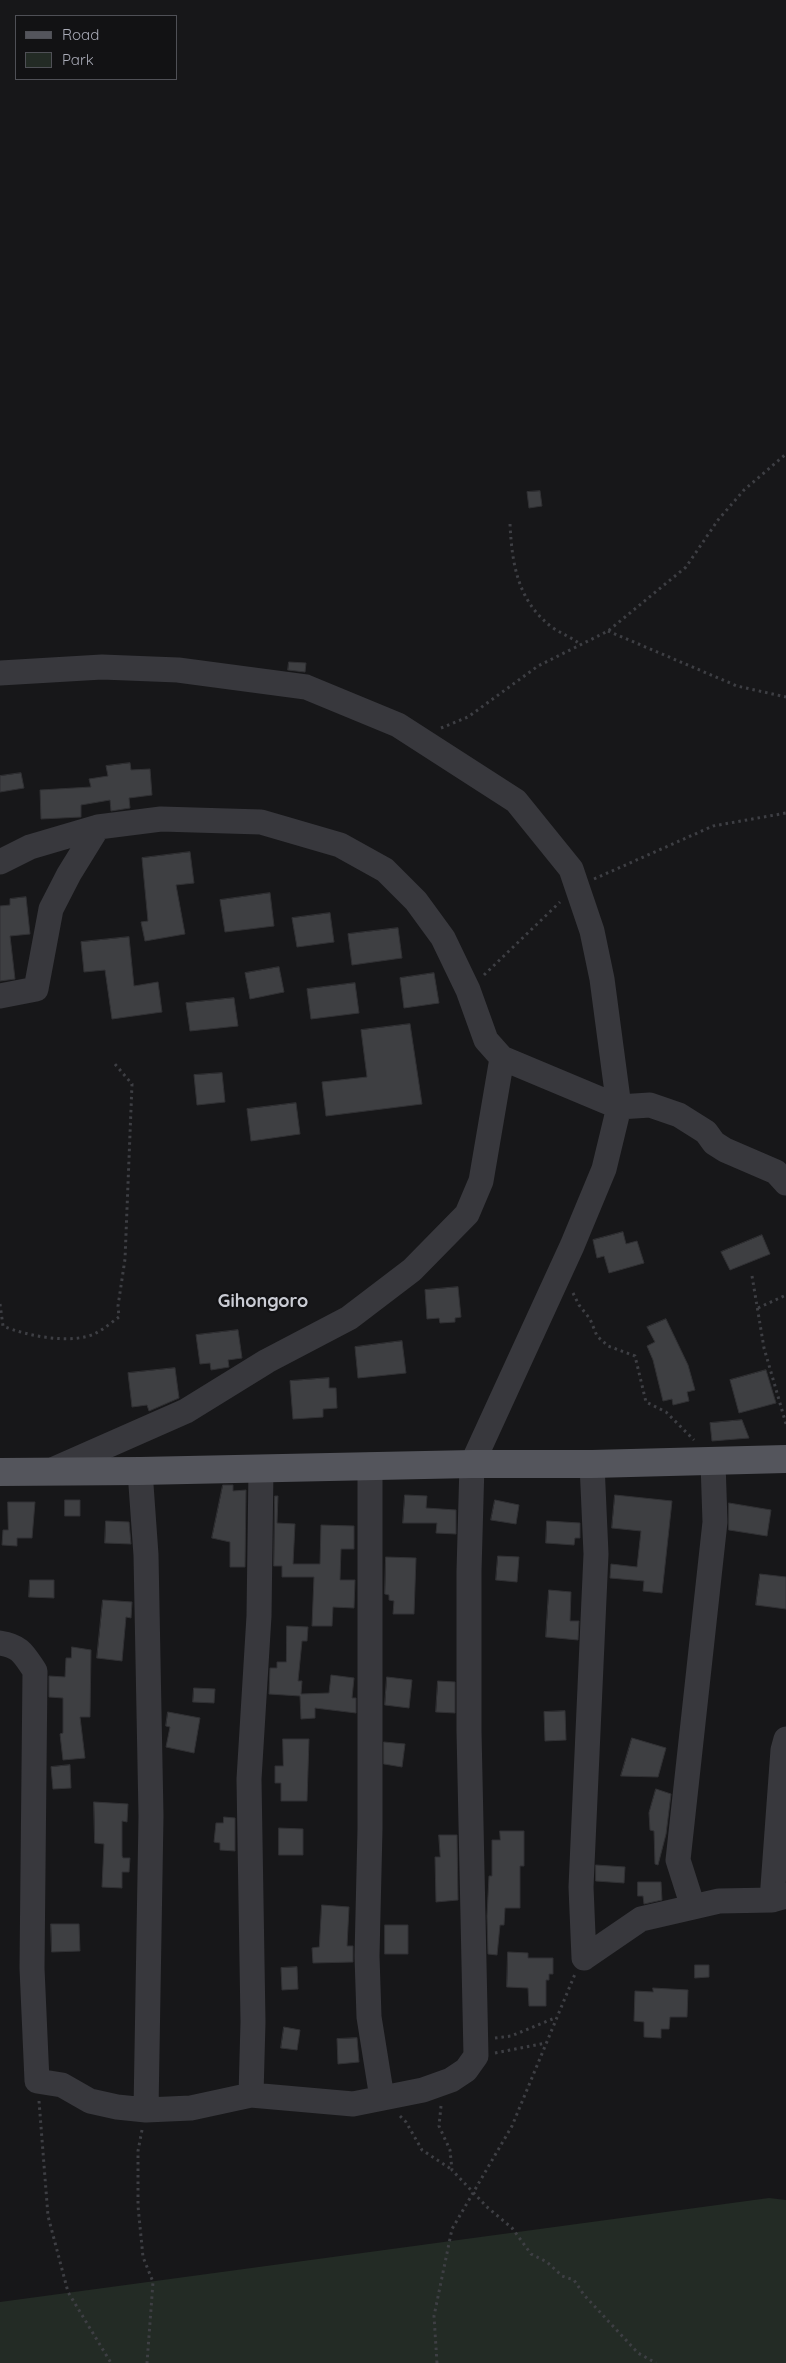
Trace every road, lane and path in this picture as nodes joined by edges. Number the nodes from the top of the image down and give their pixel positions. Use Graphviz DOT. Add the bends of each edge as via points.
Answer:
graph roads {
  1 [pos="786,454"];
  2 [pos="510,524"];
  3 [pos="608,631"];
  4 [pos="580,644"];
  5 [pos="0,673"];
  6 [pos="786,697"];
  7 [pos="432,728"];
  8 [pos="786,813"];
  9 [pos="98,827"];
  10 [pos="0,862"];
  11 [pos="577,886"];
  12 [pos="468,990"];
  13 [pos="0,996"];
  14 [pos="502,1058"];
  15 [pos="114,1063"];
  16 [pos="619,1107"];
  17 [pos="786,1183"];
  18 [pos="562,1269"];
  19 [pos="752,1276"];
  20 [pos="786,1295"];
  21 [pos="0,1304"];
  22 [pos="758,1308"];
  23 [pos="786,1424"];
  24 [pos="712,1462"];
  25 [pos="782,1462"];
  26 [pos="472,1464"];
  27 [pos="592,1464"];
  28 [pos="370,1466"];
  29 [pos="261,1469"];
  30 [pos="50,1471"];
  31 [pos="140,1471"];
  32 [pos="0,1472"];
  33 [pos="0,1643"];
  34 [pos="786,1739"];
  35 [pos="779,1898"];
  36 [pos="693,1907"];
  37 [pos="584,1958"];
  38 [pos="556,2018"];
  39 [pos="546,2043"];
  40 [pos="474,2059"];
  41 [pos="37,2081"];
  42 [pos="251,2096"];
  43 [pos="382,2098"];
  44 [pos="441,2105"];
  45 [pos="146,2110"];
  46 [pos="452,2170"];
  47 [pos="473,2190"];
  48 [pos="111,2363"];
  49 [pos="147,2363"];
  50 [pos="437,2363"];
  51 [pos="656,2363"];
  1 -- 3 [label="path" via="724,512 686,568"];
  2 -- 4 [label="path" via="512,558 519,584 537,613 554,629"];
  3 -- 4 [label="path"];
  3 -- 6 [label="path" via="737,686"];
  4 -- 7 [label="path" via="538,666 468,717 441,728"];
  5 -- 11 [label="street" via="102,667 178,670 306,687 398,726 516,801 571,869"];
  8 -- 11 [label="path" via="713,826"];
  9 -- 10 [label="street" via="30,847"];
  9 -- 12 [label="street" via="161,819 261,822 340,845 385,870 416,901 443,938"];
  9 -- 13 [label="street" via="51,909 36,989"];
  11 -- 12 [label="path"];
  11 -- 16 [label="street" via="592,931 602,979"];
  12 -- 14 [label="street" via="486,1040"];
  14 -- 16 [label="street"];
  14 -- 30 [label="street" via="481,1181 467,1214 412,1270 349,1318 267,1361 186,1411"];
  15 -- 21 [label="path" via="132,1084 126,1259 119,1317 95,1333 66,1339 20,1333 3,1326"];
  16 -- 17 [label="street" via="650,1105 678,1115 706,1132 725,1150 776,1172"];
  16 -- 18 [label="street" via="604,1169"];
  18 -- 24 [label="path" via="597,1336 608,1346 635,1356 646,1402 666,1412"];
  18 -- 26 [label="street"];
  19 -- 22 [label="path"];
  20 -- 22 [label="path"];
  22 -- 23 [label="path" via="764,1348"];
  24 -- 25 [label="main road"];
  24 -- 27 [label="main road"];
  24 -- 36 [label="street" via="715,1522 678,1860"];
  26 -- 27 [label="main road"];
  26 -- 28 [label="main road"];
  26 -- 40 [label="street" via="469,1731"];
  27 -- 37 [label="street" via="596,1554 581,1887"];
  28 -- 29 [label="main road"];
  28 -- 43 [label="street" via="367,1956 369,2017"];
  29 -- 31 [label="main road"];
  29 -- 42 [label="street" via="259,1616 249,1779"];
  30 -- 31 [label="main road"];
  30 -- 32 [label="main road"];
  31 -- 45 [label="street" via="146,1555 151,1816"];
  33 -- 41 [label="street" via="13,1645 35,1671 32,1968"];
  34 -- 35 [label="street" via="783,1750"];
  35 -- 36 [label="street" via="719,1901"];
  36 -- 37 [label="street" via="641,1919"];
  37 -- 38 [label="path"];
  38 -- 39 [label="path"];
  38 -- 40 [label="path" via="511,2036 488,2038"];
  39 -- 40 [label="path"];
  39 -- 47 [label="path" via="512,2126"];
  40 -- 43 [label="street" via="452,2080"];
  41 -- 45 [label="street" via="62,2085 90,2100"];
  41 -- 48 [label="path" via="48,2216 68,2292"];
  42 -- 43 [label="street" via="352,2104"];
  42 -- 45 [label="street" via="190,2108"];
  43 -- 46 [label="path" via="406,2122 422,2150"];
  44 -- 46 [label="path" via="439,2126 450,2150"];
  45 -- 49 [label="path" via="138,2150 138,2206 143,2257 153,2282"];
  46 -- 47 [label="path"];
  47 -- 50 [label="path" via="452,2229 444,2266 434,2316"];
  47 -- 51 [label="path" via="512,2228 531,2254 547,2262 562,2276 574,2280 584,2296 638,2353"];
}
